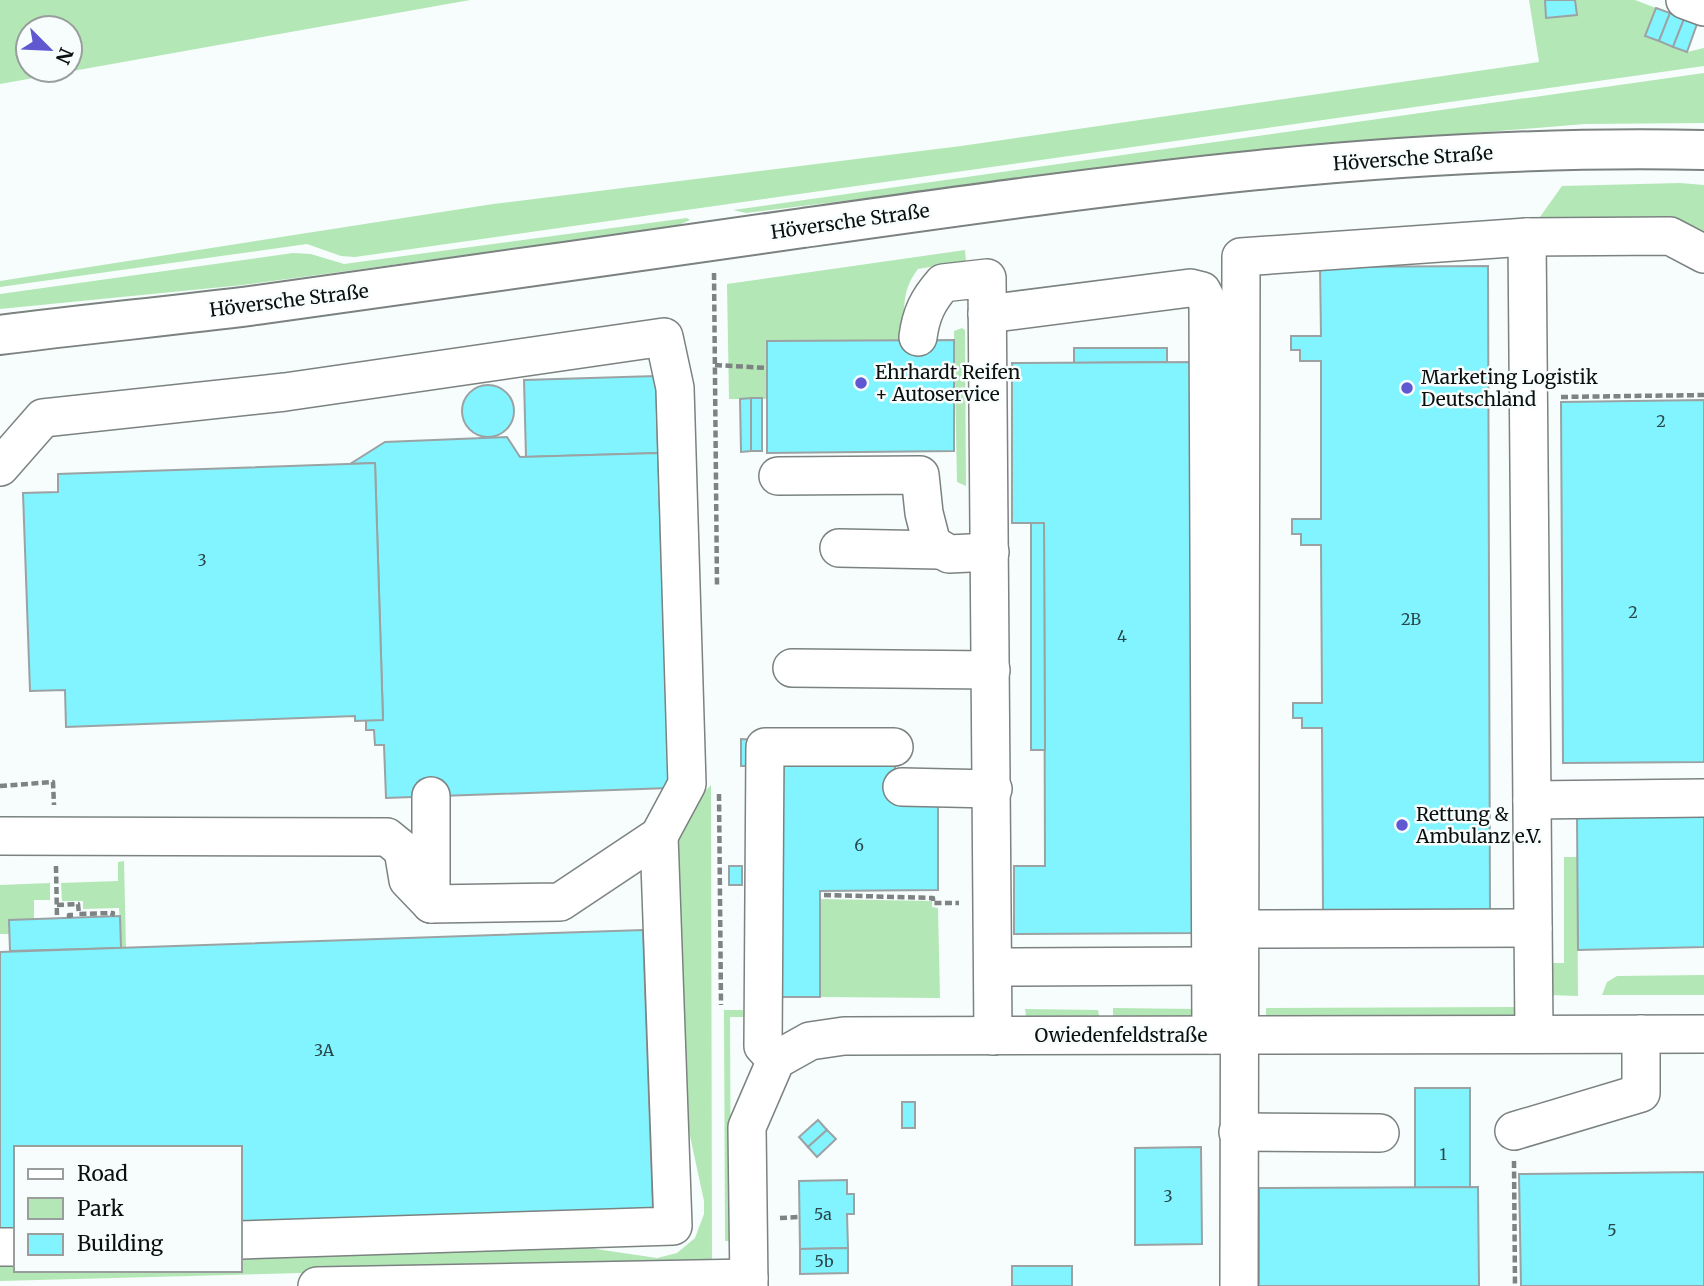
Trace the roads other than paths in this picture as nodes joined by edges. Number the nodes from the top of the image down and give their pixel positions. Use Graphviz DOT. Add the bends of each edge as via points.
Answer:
graph roads {
  1 [pos="1685,0"];
  2 [pos="1704,7"];
  3 [pos="1704,150"];
  4 [pos="1527,237"];
  5 [pos="1704,254"];
  6 [pos="987,314"];
  7 [pos="0,335"];
  8 [pos="918,337"];
  9 [pos="0,467"];
  10 [pos="778,476"];
  11 [pos="839,548"];
  12 [pos="939,550"];
  13 [pos="990,552"];
  14 [pos="792,668"];
  15 [pos="991,670"];
  16 [pos="894,747"];
  17 [pos="902,787"];
  18 [pos="993,789"];
  19 [pos="431,796"];
  20 [pos="1704,798"];
  21 [pos="1532,800"];
  22 [pos="0,836"];
  23 [pos="659,836"];
  24 [pos="431,904"];
  25 [pos="1534,928"];
  26 [pos="1238,929"];
  27 [pos="993,967"];
  28 [pos="1210,967"];
  29 [pos="1534,1034"];
  30 [pos="1642,1034"];
  31 [pos="1704,1034"];
  32 [pos="1224,1035"];
  33 [pos="993,1036"];
  34 [pos="776,1060"];
  35 [pos="1514,1131"];
  36 [pos="1238,1132"];
  37 [pos="1380,1133"];
  38 [pos="242,1240"];
  39 [pos="749,1282"];
  40 [pos="317,1286"];
  41 [pos="1239,1286"];
  1 -- 2 [label="street"];
  3 -- 7 [label="main road, Höversche Straße" via="1528,150 1196,177 986,202 317,297"];
  4 -- 5 [label="street" via="1670,236"];
  4 -- 21 [label="street"];
  4 -- 26 [label="street" via="1241,257"];
  6 -- 8 [label="street" via="987,278 943,284 920,317"];
  6 -- 13 [label="street"];
  6 -- 28 [label="street" via="1190,288 1202,291 1208,303"];
  9 -- 23 [label="street" via="43,418 285,392 664,337 675,388 687,783"];
  10 -- 12 [label="street" via="920,475 928,532"];
  11 -- 12 [label="street"];
  12 -- 13 [label="street" via="965,555"];
  13 -- 15 [label="street"];
  14 -- 15 [label="street"];
  15 -- 18 [label="street"];
  16 -- 34 [label="street" via="765,747 763,1046"];
  17 -- 18 [label="street"];
  18 -- 27 [label="street"];
  19 -- 24 [label="street"];
  20 -- 21 [label="street"];
  21 -- 25 [label="street"];
  22 -- 24 [label="street" via="387,837 403,850 408,880"];
  23 -- 24 [label="street" via="560,902"];
  23 -- 38 [label="street" via="673,1226"];
  25 -- 26 [label="street"];
  25 -- 29 [label="street"];
  26 -- 32 [label="street"];
  27 -- 28 [label="street"];
  27 -- 33 [label="street"];
  28 -- 32 [label="street"];
  29 -- 30 [label="street, Owiedenfeldstraße"];
  29 -- 32 [label="street, Owiedenfeldstraße"];
  30 -- 31 [label="street, Owiedenfeldstraße"];
  30 -- 35 [label="street" via="1641,1093"];
  32 -- 33 [label="street, Owiedenfeldstraße"];
  32 -- 36 [label="street"];
  33 -- 34 [label="street, Owiedenfeldstraße" via="844,1036 810,1041"];
  34 -- 39 [label="street" via="747,1127"];
  36 -- 37 [label="street"];
  36 -- 41 [label="street"];
  39 -- 40 [label="street"];
}
